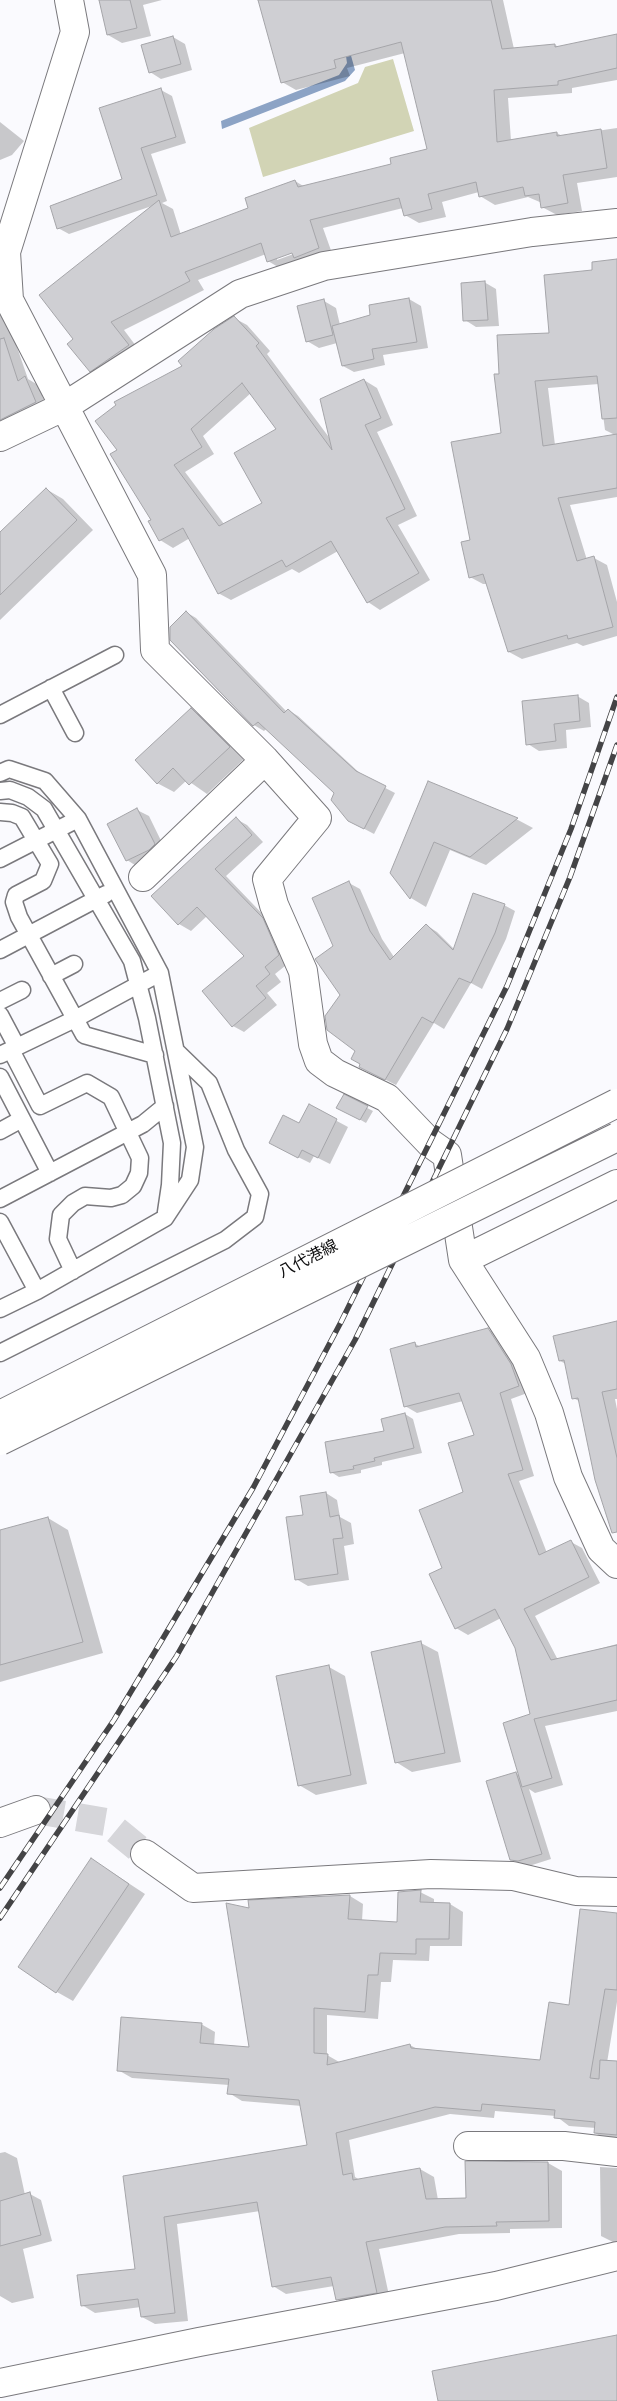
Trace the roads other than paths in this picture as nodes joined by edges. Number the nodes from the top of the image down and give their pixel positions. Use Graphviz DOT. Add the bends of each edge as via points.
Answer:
graph roads {
  1 [pos="68,0"];
  2 [pos="617,223"];
  3 [pos="3,249"];
  4 [pos="64,406"];
  5 [pos="0,437"];
  6 [pos="115,655"];
  7 [pos="51,688"];
  8 [pos="0,715"];
  9 [pos="75,733"];
  10 [pos="265,760"];
  11 [pos="0,773"];
  12 [pos="0,791"];
  13 [pos="0,812"];
  14 [pos="78,818"];
  15 [pos="56,830"];
  16 [pos="36,840"];
  17 [pos="0,859"];
  18 [pos="143,877"];
  19 [pos="114,890"];
  20 [pos="96,900"];
  21 [pos="29,935"];
  22 [pos="0,950"];
  23 [pos="74,964"];
  24 [pos="160,973"];
  25 [pos="51,976"];
  26 [pos="138,985"];
  27 [pos="22,990"];
  28 [pos="0,1001"];
  29 [pos="0,1015"];
  30 [pos="75,1019"];
  31 [pos="9,1051"];
  32 [pos="176,1051"];
  33 [pos="155,1055"];
  34 [pos="0,1077"];
  35 [pos="617,1103"];
  36 [pos="165,1106"];
  37 [pos="22,1119"];
  38 [pos="0,1131"];
  39 [pos="127,1132"];
  40 [pos="617,1136"];
  41 [pos="50,1173"];
  42 [pos="617,1184"];
  43 [pos="0,1199"];
  44 [pos="165,1218"];
  45 [pos="0,1222"];
  46 [pos="463,1260"];
  47 [pos="73,1271"];
  48 [pos="37,1291"];
  49 [pos="0,1309"];
  50 [pos="0,1353"];
  51 [pos="0,1415"];
  52 [pos="0,1440"];
  53 [pos="617,1564"];
  54 [pos="36,1810"];
  55 [pos="0,1823"];
  56 [pos="145,1854"];
  57 [pos="617,1892"];
  58 [pos="468,2146"];
  59 [pos="617,2152"];
  60 [pos="617,2256"];
  61 [pos="0,2382"];
  1 -- 3 [label="street" via="75,32"];
  2 -- 4 [label="street" via="532,232 324,266 305,272 240,294"];
  3 -- 4 [label="street" via="8,300"];
  4 -- 5 [label="street"];
  4 -- 10 [label="street" via="152,575 155,650"];
  6 -- 7 [label="lane"];
  7 -- 8 [label="lane"];
  7 -- 9 [label="lane"];
  10 -- 18 [label="street"];
  10 -- 46 [label="street" via="318,818 267,879 274,905 303,971 313,1044 319,1061 335,1073 387,1098 430,1143 447,1154"];
  11 -- 14 [label="lane" via="9,769 45,781"];
  12 -- 15 [label="lane" via="10,790 28,797 44,809"];
  13 -- 16 [label="lane" via="12,812 22,818"];
  14 -- 15 [label="lane"];
  14 -- 19 [label="lane"];
  15 -- 16 [label="lane"];
  15 -- 20 [label="lane"];
  16 -- 17 [label="lane"];
  16 -- 21 [label="lane" via="50,864 48,874 43,881 16,895 14,902"];
  19 -- 20 [label="lane"];
  19 -- 24 [label="lane"];
  20 -- 21 [label="lane"];
  20 -- 26 [label="lane" via="132,961"];
  21 -- 22 [label="lane"];
  21 -- 25 [label="lane"];
  23 -- 25 [label="lane"];
  24 -- 26 [label="lane"];
  24 -- 32 [label="lane"];
  25 -- 30 [label="lane"];
  26 -- 30 [label="lane"];
  26 -- 33 [label="lane"];
  27 -- 28 [label="lane"];
  29 -- 31 [label="lane"];
  30 -- 31 [label="lane"];
  30 -- 33 [label="lane" via="84,1035"];
  31 -- 39 [label="lane" via="40,1106 87,1083 111,1097"];
  32 -- 44 [label="lane" via="195,1147 190,1180"];
  32 -- 50 [label="lane" via="209,1083 236,1150 260,1194 255,1217 225,1240"];
  33 -- 36 [label="lane"];
  34 -- 37 [label="lane"];
  35 -- 51 [label="street, 八代港線, bridge"];
  36 -- 39 [label="lane"];
  36 -- 44 [label="lane" via="172,1143"];
  37 -- 38 [label="lane"];
  37 -- 41 [label="lane"];
  39 -- 41 [label="lane"];
  39 -- 47 [label="lane" via="140,1158 139,1173 133,1186 122,1195 111,1198 85,1196 61,1215 58,1239"];
  40 -- 52 [label="street, 八代港線, bridge"];
  41 -- 43 [label="lane"];
  42 -- 46 [label="street"];
  44 -- 47 [label="lane"];
  45 -- 48 [label="lane"];
  46 -- 53 [label="street" via="526,1358 549,1413 568,1477 602,1549"];
  47 -- 48 [label="lane"];
  48 -- 49 [label="lane"];
  54 -- 55 [label="street"];
  56 -- 57 [label="street" via="193,1888 431,1874 513,1876 576,1891"];
  58 -- 59 [label="street" via="564,2146"];
  60 -- 61 [label="street" via="496,2286"];
}
